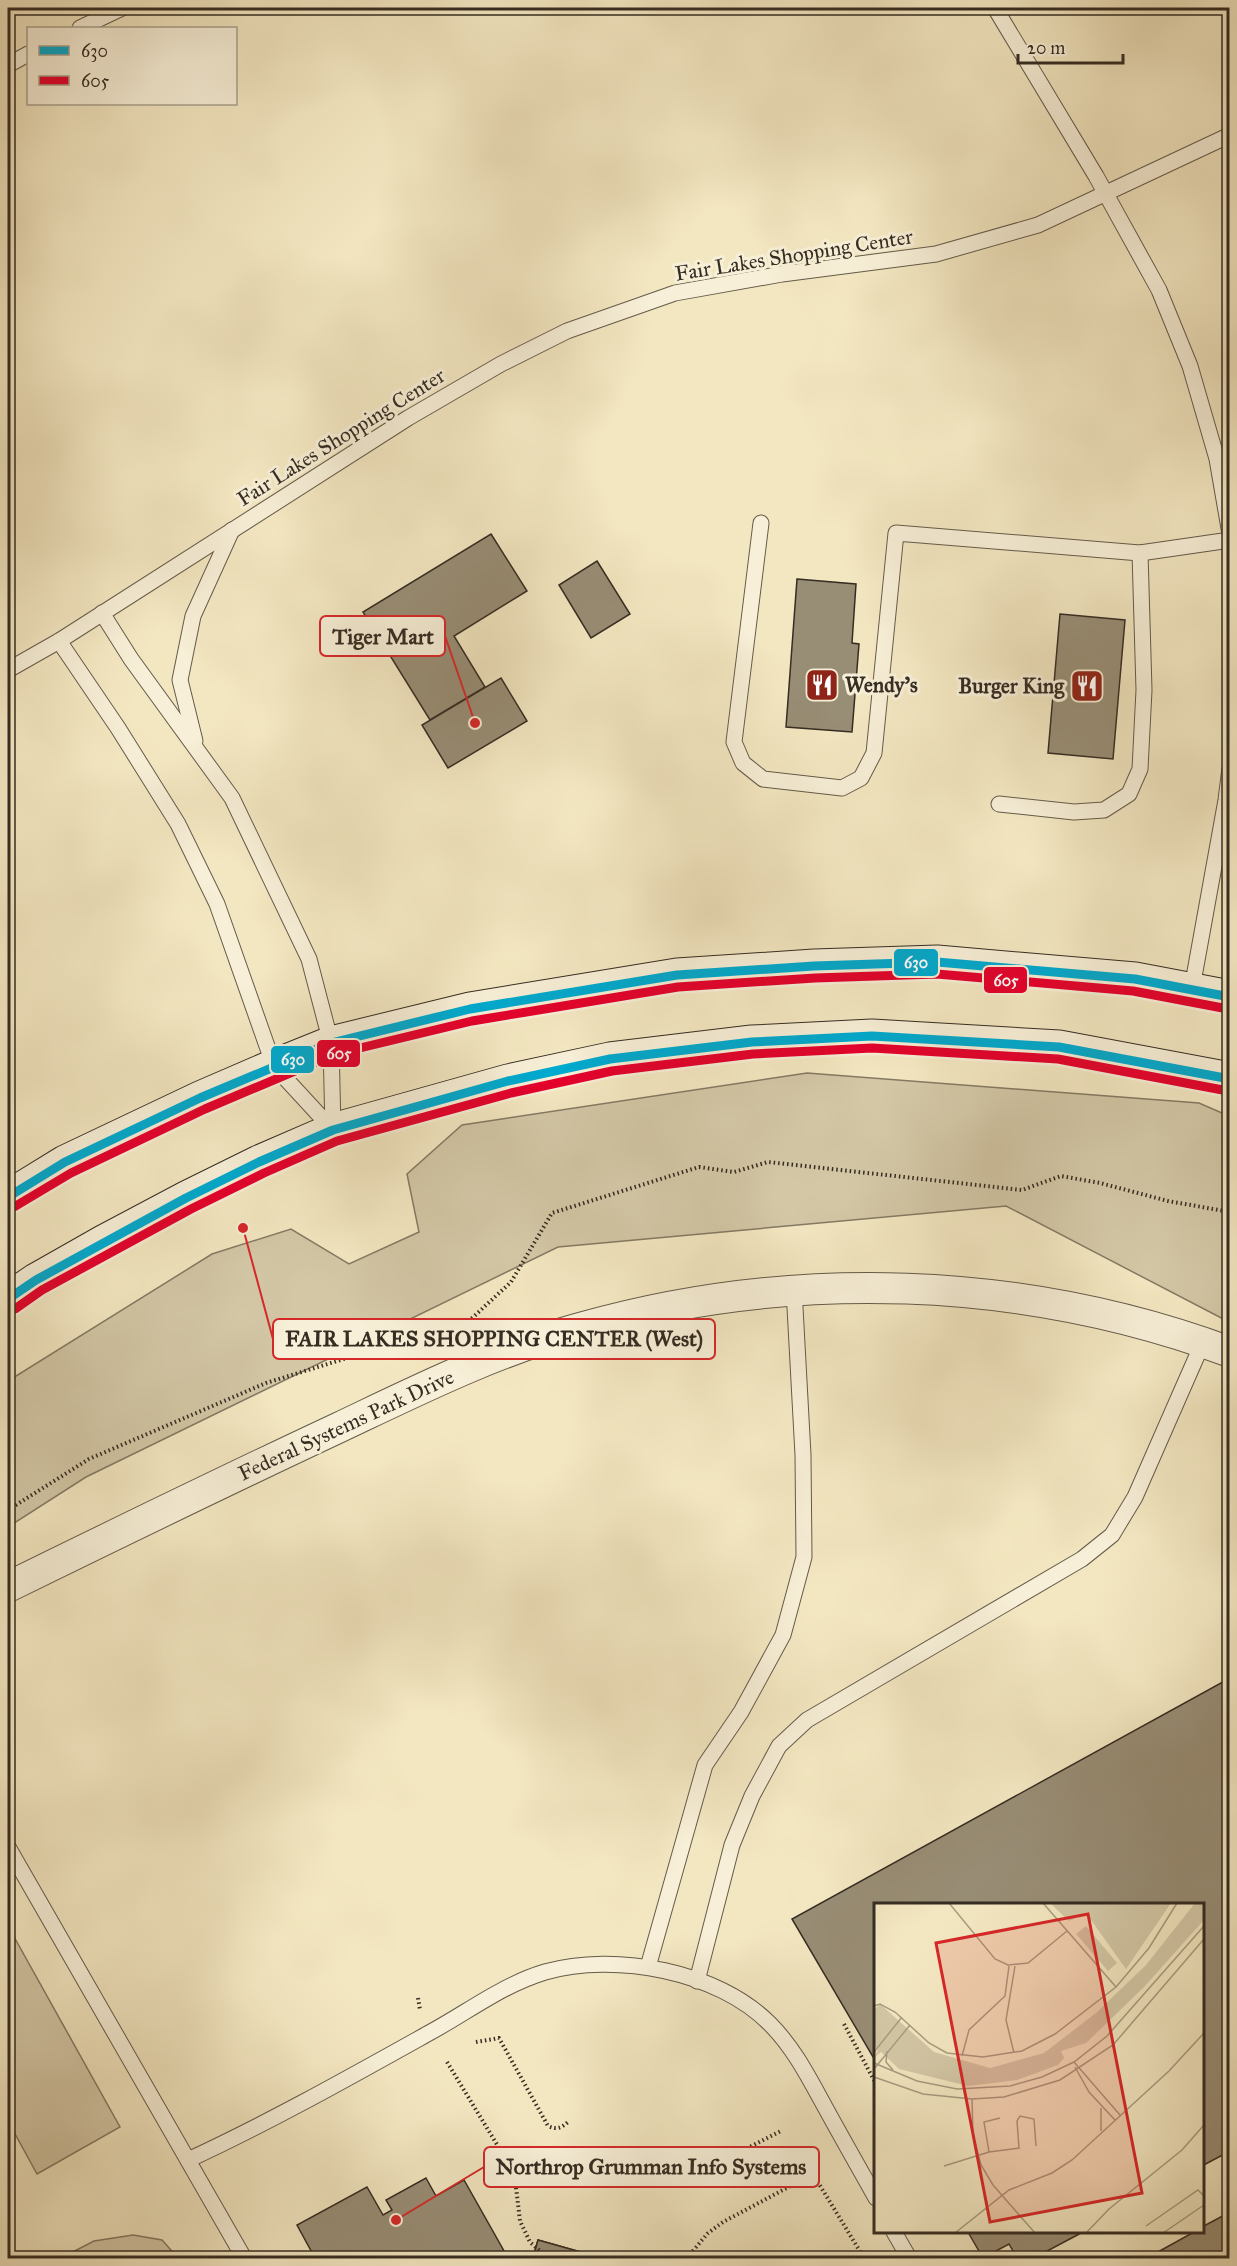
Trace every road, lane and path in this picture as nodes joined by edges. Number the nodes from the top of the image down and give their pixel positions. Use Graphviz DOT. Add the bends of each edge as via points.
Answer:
graph roads {
  1 [pos="19,8"];
  2 [pos="122,8"];
  3 [pos="994,8"];
  4 [pos="8,13"];
  5 [pos="82,27"];
  6 [pos="27,55"];
  7 [pos="8,65"];
  8 [pos="1230,135"];
  9 [pos="1106,193"];
  10 [pos="761,523"];
  11 [pos="232,529"];
  12 [pos="1230,534"];
  13 [pos="1230,540"];
  14 [pos="1140,553"];
  15 [pos="102,613"];
  16 [pos="59,641"];
  17 [pos="8,670"];
  18 [pos="197,749"];
  19 [pos="1230,768"];
  20 [pos="999,804"];
  21 [pos="1192,988"];
  22 [pos="1230,997"];
  23 [pos="331,1043"];
  24 [pos="274,1066"];
  25 [pos="1230,1079"];
  26 [pos="333,1130"];
  27 [pos="8,1197"];
  28 [pos="1230,1212"];
  29 [pos="794,1289"];
  30 [pos="8,1299"];
  31 [pos="1216,1347"];
  32 [pos="8,1510"];
  33 [pos="8,1587"];
  34 [pos="8,1847"];
  35 [pos="648,1967"];
  36 [pos="697,1981"];
  37 [pos="844,2024"];
  38 [pos="476,2042"];
  39 [pos="447,2061"];
  40 [pos="874,2080"];
  41 [pos="568,2122"];
  42 [pos="781,2131"];
  43 [pos="685,2156"];
  44 [pos="188,2160"];
  45 [pos="874,2194"];
  46 [pos="895,2233"];
  47 [pos="1015,2255"];
  48 [pos="244,2259"];
  49 [pos="548,2259"];
  50 [pos="687,2259"];
  51 [pos="864,2259"];
  52 [pos="909,2259"];
  53 [pos="1009,2259"];
  1 -- 4 [label="path"];
  2 -- 5 [label="lane"];
  3 -- 9 [label="lane"];
  6 -- 7 [label="lane"];
  8 -- 9 [label="lane, Fair Lakes Shopping Center"];
  9 -- 11 [label="lane, Fair Lakes Shopping Center" via="1038,225 936,254 675,293 567,331 408,418"];
  9 -- 12 [label="lane" via="1159,290 1191,366 1217,459"];
  10 -- 14 [label="lane" via="734,742 743,763 763,779 842,788 861,778 874,753 896,533"];
  11 -- 15 [label="lane, Fair Lakes Shopping Center"];
  11 -- 18 [label="lane" via="193,616 180,680"];
  13 -- 14 [label="lane"];
  14 -- 20 [label="lane" via="1144,690 1140,769 1129,794 1104,810 1074,812"];
  15 -- 16 [label="lane, Fair Lakes Shopping Center"];
  15 -- 18 [label="lane"];
  16 -- 17 [label="lane, Fair Lakes Shopping Center"];
  16 -- 24 [label="lane" via="178,824 217,904"];
  18 -- 23 [label="lane" via="232,798 309,958"];
  19 -- 21 [label="lane"];
  21 -- 22 [label="main road"];
  21 -- 23 [label="main road" via="1135,979 937,962 814,966 677,975 470,1009"];
  23 -- 24 [label="main road"];
  23 -- 26 [label="lane"];
  24 -- 26 [label="lane"];
  24 -- 27 [label="main road" via="65,1162"];
  25 -- 26 [label="main road" via="1059,1047 872,1036 764,1042 610,1059 508,1081"];
  26 -- 30 [label="main road" via="186,1198"];
  28 -- 32 [label="path" via="1061,1176 1022,1190 768,1162 734,1172 699,1167 552,1213 511,1282 470,1320 266,1383 89,1459"];
  29 -- 31 [label="street, Federal Systems Park Drive" via="888,1287 1037,1302 1133,1321"];
  29 -- 33 [label="street, Federal Systems Park Drive" via="653,1310 579,1328 506,1352 233,1477"];
  29 -- 35 [label="lane" via="804,1557 783,1635 741,1712 705,1765"];
  31 -- 36 [label="lane" via="1112,1535 1082,1559 807,1720 779,1746 732,1845"];
  34 -- 44 [label="lane"];
  35 -- 36 [label="lane"];
  35 -- 44 [label="lane" via="584,1965 545,1972 502,1989 431,2032"];
  36 -- 45 [label="lane" via="740,2000 770,2024 796,2056"];
  37 -- 40 [label="path"];
  38 -- 41 [label="path" via="499,2038 548,2126 561,2128"];
  39 -- 49 [label="path" via="507,2161 516,2187 520,2221 530,2242"];
  42 -- 43 [label="path" via="708,2168 698,2169"];
  44 -- 48 [label="lane"];
  46 -- 52 [label="lane"];
  47 -- 53 [label="path"];
  50 -- 51 [label="path" via="708,2233 723,2222 813,2174"];
}
